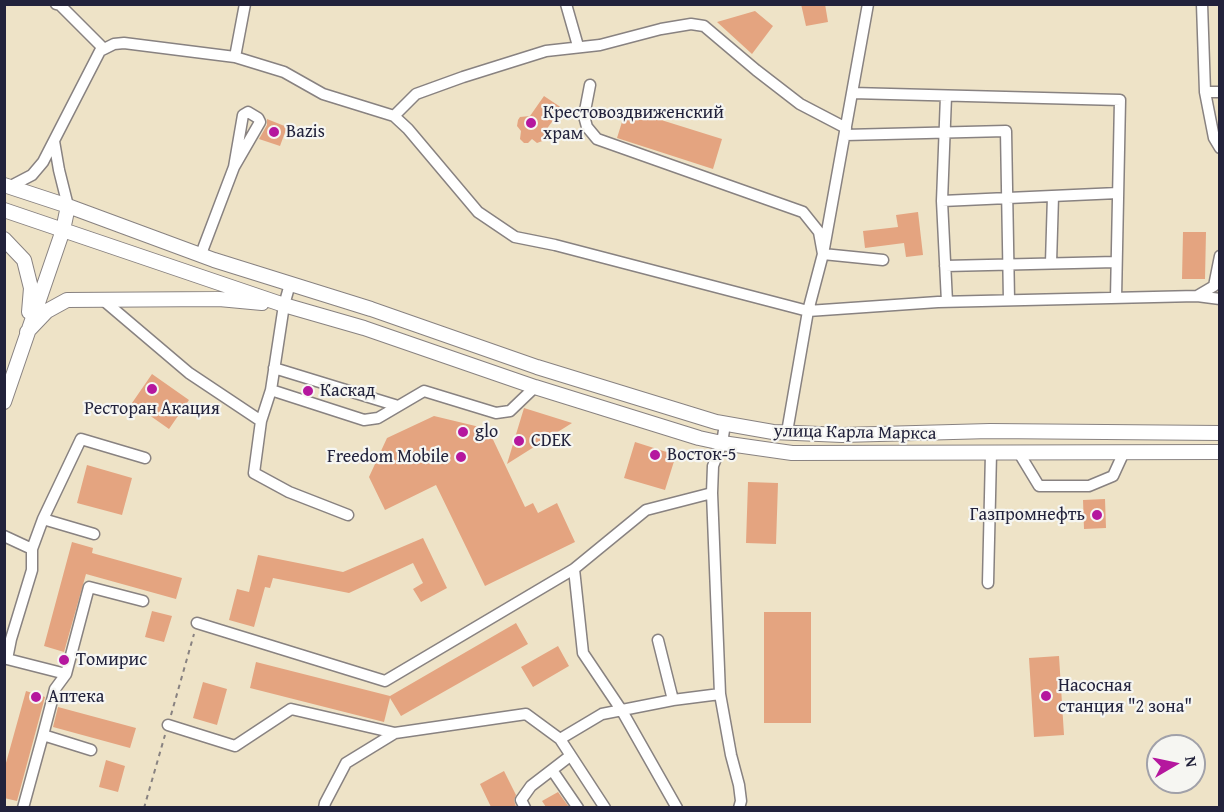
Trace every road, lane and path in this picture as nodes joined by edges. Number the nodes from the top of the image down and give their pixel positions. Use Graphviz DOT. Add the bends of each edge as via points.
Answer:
graph roads {
  1 [pos="56,4"];
  2 [pos="246,4"];
  3 [pos="566,4"];
  4 [pos="868,4"];
  5 [pos="1202,4"];
  6 [pos="578,46"];
  7 [pos="104,49"];
  8 [pos="235,57"];
  9 [pos="590,85"];
  10 [pos="1205,92"];
  11 [pos="1220,92"];
  12 [pos="852,93"];
  13 [pos="946,96"];
  14 [pos="394,116"];
  15 [pos="845,131"];
  16 [pos="945,131"];
  17 [pos="54,140"];
  18 [pos="1220,148"];
  19 [pos="234,167"];
  20 [pos="7,186"];
  21 [pos="1118,193"];
  22 [pos="1053,196"];
  23 [pos="1008,198"];
  24 [pos="942,201"];
  25 [pos="68,206"];
  26 [pos="4,210"];
  27 [pos="63,230"];
  28 [pos="4,239"];
  29 [pos="201,254"];
  30 [pos="823,254"];
  31 [pos="1220,256"];
  32 [pos="883,260"];
  33 [pos="1116,262"];
  34 [pos="1009,263"];
  35 [pos="1051,263"];
  36 [pos="945,266"];
  37 [pos="290,284"];
  38 [pos="1197,296"];
  39 [pos="1116,298"];
  40 [pos="1220,299"];
  41 [pos="103,300"];
  42 [pos="1009,300"];
  43 [pos="946,302"];
  44 [pos="284,305"];
  45 [pos="808,311"];
  46 [pos="27,332"];
  47 [pos="274,368"];
  48 [pos="535,387"];
  49 [pos="271,390"];
  50 [pos="5,400"];
  51 [pos="398,406"];
  52 [pos="261,421"];
  53 [pos="725,424"];
  54 [pos="787,432"];
  55 [pos="1220,433"];
  56 [pos="722,443"];
  57 [pos="1124,452"];
  58 [pos="1220,452"];
  59 [pos="991,453"];
  60 [pos="1019,453"];
  61 [pos="145,458"];
  62 [pos="712,493"];
  63 [pos="348,515"];
  64 [pos="43,519"];
  65 [pos="94,534"];
  66 [pos="4,536"];
  67 [pos="32,549"];
  68 [pos="574,569"];
  69 [pos="988,583"];
  70 [pos="142,601"];
  71 [pos="197,623"];
  72 [pos="658,640"];
  73 [pos="6,664"];
  74 [pos="66,674"];
  75 [pos="720,694"];
  76 [pos="673,700"];
  77 [pos="622,711"];
  78 [pos="168,725"];
  79 [pos="394,733"];
  80 [pos="43,735"];
  81 [pos="560,739"];
  82 [pos="91,750"];
  83 [pos="570,756"];
  84 [pos="552,770"];
  85 [pos="23,807"];
  86 [pos="324,807"];
  87 [pos="525,807"];
  88 [pos="579,807"];
  89 [pos="604,807"];
  90 [pos="677,807"];
  91 [pos="739,807"];
  1 -- 7 [label="street"];
  2 -- 8 [label="street"];
  3 -- 6 [label="street"];
  4 -- 12 [label="street"];
  5 -- 10 [label="street"];
  6 -- 14 [label="street" via="546,51 416,94"];
  6 -- 15 [label="street" via="600,45 691,24 704,26 800,104"];
  7 -- 8 [label="street" via="124,43"];
  7 -- 17 [label="street"];
  8 -- 14 [label="street" via="284,72 322,94"];
  9 -- 30 [label="street" via="584,116 597,139 803,213 819,232"];
  10 -- 11 [label="street"];
  10 -- 18 [label="street" via="1214,138"];
  12 -- 13 [label="street"];
  12 -- 15 [label="street"];
  13 -- 16 [label="street"];
  13 -- 21 [label="street" via="1120,100"];
  14 -- 45 [label="street" via="478,212 515,237"];
  15 -- 16 [label="street"];
  15 -- 30 [label="street"];
  16 -- 23 [label="street" via="1006,131"];
  16 -- 24 [label="street"];
  17 -- 20 [label="street" via="32,175"];
  17 -- 25 [label="street"];
  19 -- 29 [label="street"];
  20 -- 25 [label="main road"];
  21 -- 22 [label="street"];
  21 -- 33 [label="street"];
  22 -- 23 [label="street"];
  22 -- 35 [label="street"];
  23 -- 24 [label="street"];
  23 -- 34 [label="street"];
  24 -- 36 [label="street"];
  25 -- 27 [label="main road"];
  25 -- 29 [label="main road, улица Карла Маркса"];
  26 -- 27 [label="main road"];
  27 -- 44 [label="main road"];
  27 -- 46 [label="main road"];
  28 -- 46 [label="main road" via="24,260 31,288"];
  29 -- 37 [label="main road, улица Карла Маркса"];
  30 -- 32 [label="street"];
  30 -- 45 [label="street"];
  31 -- 38 [label="street" via="1214,286"];
  33 -- 35 [label="street"];
  33 -- 39 [label="street"];
  34 -- 35 [label="street"];
  34 -- 36 [label="street"];
  34 -- 42 [label="street"];
  36 -- 43 [label="street"];
  37 -- 44 [label="street"];
  37 -- 53 [label="main road, улица Карла Маркса" via="537,367"];
  38 -- 39 [label="street"];
  38 -- 40 [label="street"];
  39 -- 42 [label="street"];
  41 -- 44 [label="main road" via="219,299"];
  41 -- 46 [label="main road" via="68,300 47,311"];
  41 -- 52 [label="street" via="189,373"];
  42 -- 43 [label="street"];
  43 -- 45 [label="street"];
  44 -- 47 [label="street"];
  44 -- 48 [label="main road, улица Карла Маркса"];
  45 -- 54 [label="street"];
  46 -- 50 [label="main road"];
  47 -- 49 [label="street"];
  47 -- 51 [label="street"];
  48 -- 51 [label="street" via="510,411 496,413 424,391"];
  48 -- 56 [label="main road, улица Карла Маркса"];
  49 -- 51 [label="street" via="364,420 378,418"];
  49 -- 52 [label="street"];
  52 -- 63 [label="street" via="254,473 289,492"];
  53 -- 54 [label="main road, улица Карла Маркса"];
  53 -- 56 [label="street"];
  54 -- 55 [label="main road, улица Карла Маркса"];
  56 -- 59 [label="main road, улица Карла Маркса" via="792,453"];
  56 -- 62 [label="street" via="713,466"];
  57 -- 58 [label="main road, улица Карла Маркса"];
  57 -- 60 [label="main road, улица Карла Маркса"];
  57 -- 60 [label="street" via="1113,476 1089,486 1039,486"];
  59 -- 60 [label="main road, улица Карла Маркса"];
  59 -- 69 [label="street"];
  61 -- 64 [label="street" via="81,440"];
  62 -- 68 [label="street" via="646,510"];
  62 -- 75 [label="street"];
  64 -- 65 [label="street"];
  64 -- 67 [label="street"];
  66 -- 67 [label="street"];
  67 -- 73 [label="street" via="32,570"];
  68 -- 71 [label="street" via="386,681"];
  68 -- 77 [label="street" via="583,653"];
  70 -- 74 [label="street" via="89,587"];
  72 -- 76 [label="street"];
  73 -- 74 [label="street"];
  74 -- 80 [label="street" via="55,689"];
  75 -- 76 [label="street"];
  75 -- 91 [label="street" via="739,785"];
  76 -- 77 [label="street"];
  77 -- 81 [label="street" via="602,714"];
  77 -- 90 [label="street"];
  78 -- 79 [label="street" via="235,746 291,709"];
  79 -- 81 [label="street" via="526,714"];
  79 -- 86 [label="street" via="346,763"];
  80 -- 82 [label="street"];
  80 -- 85 [label="street"];
  81 -- 83 [label="street"];
  83 -- 84 [label="street"];
  83 -- 89 [label="street"];
  84 -- 87 [label="street" via="531,786 521,800"];
  84 -- 88 [label="street"];
}
